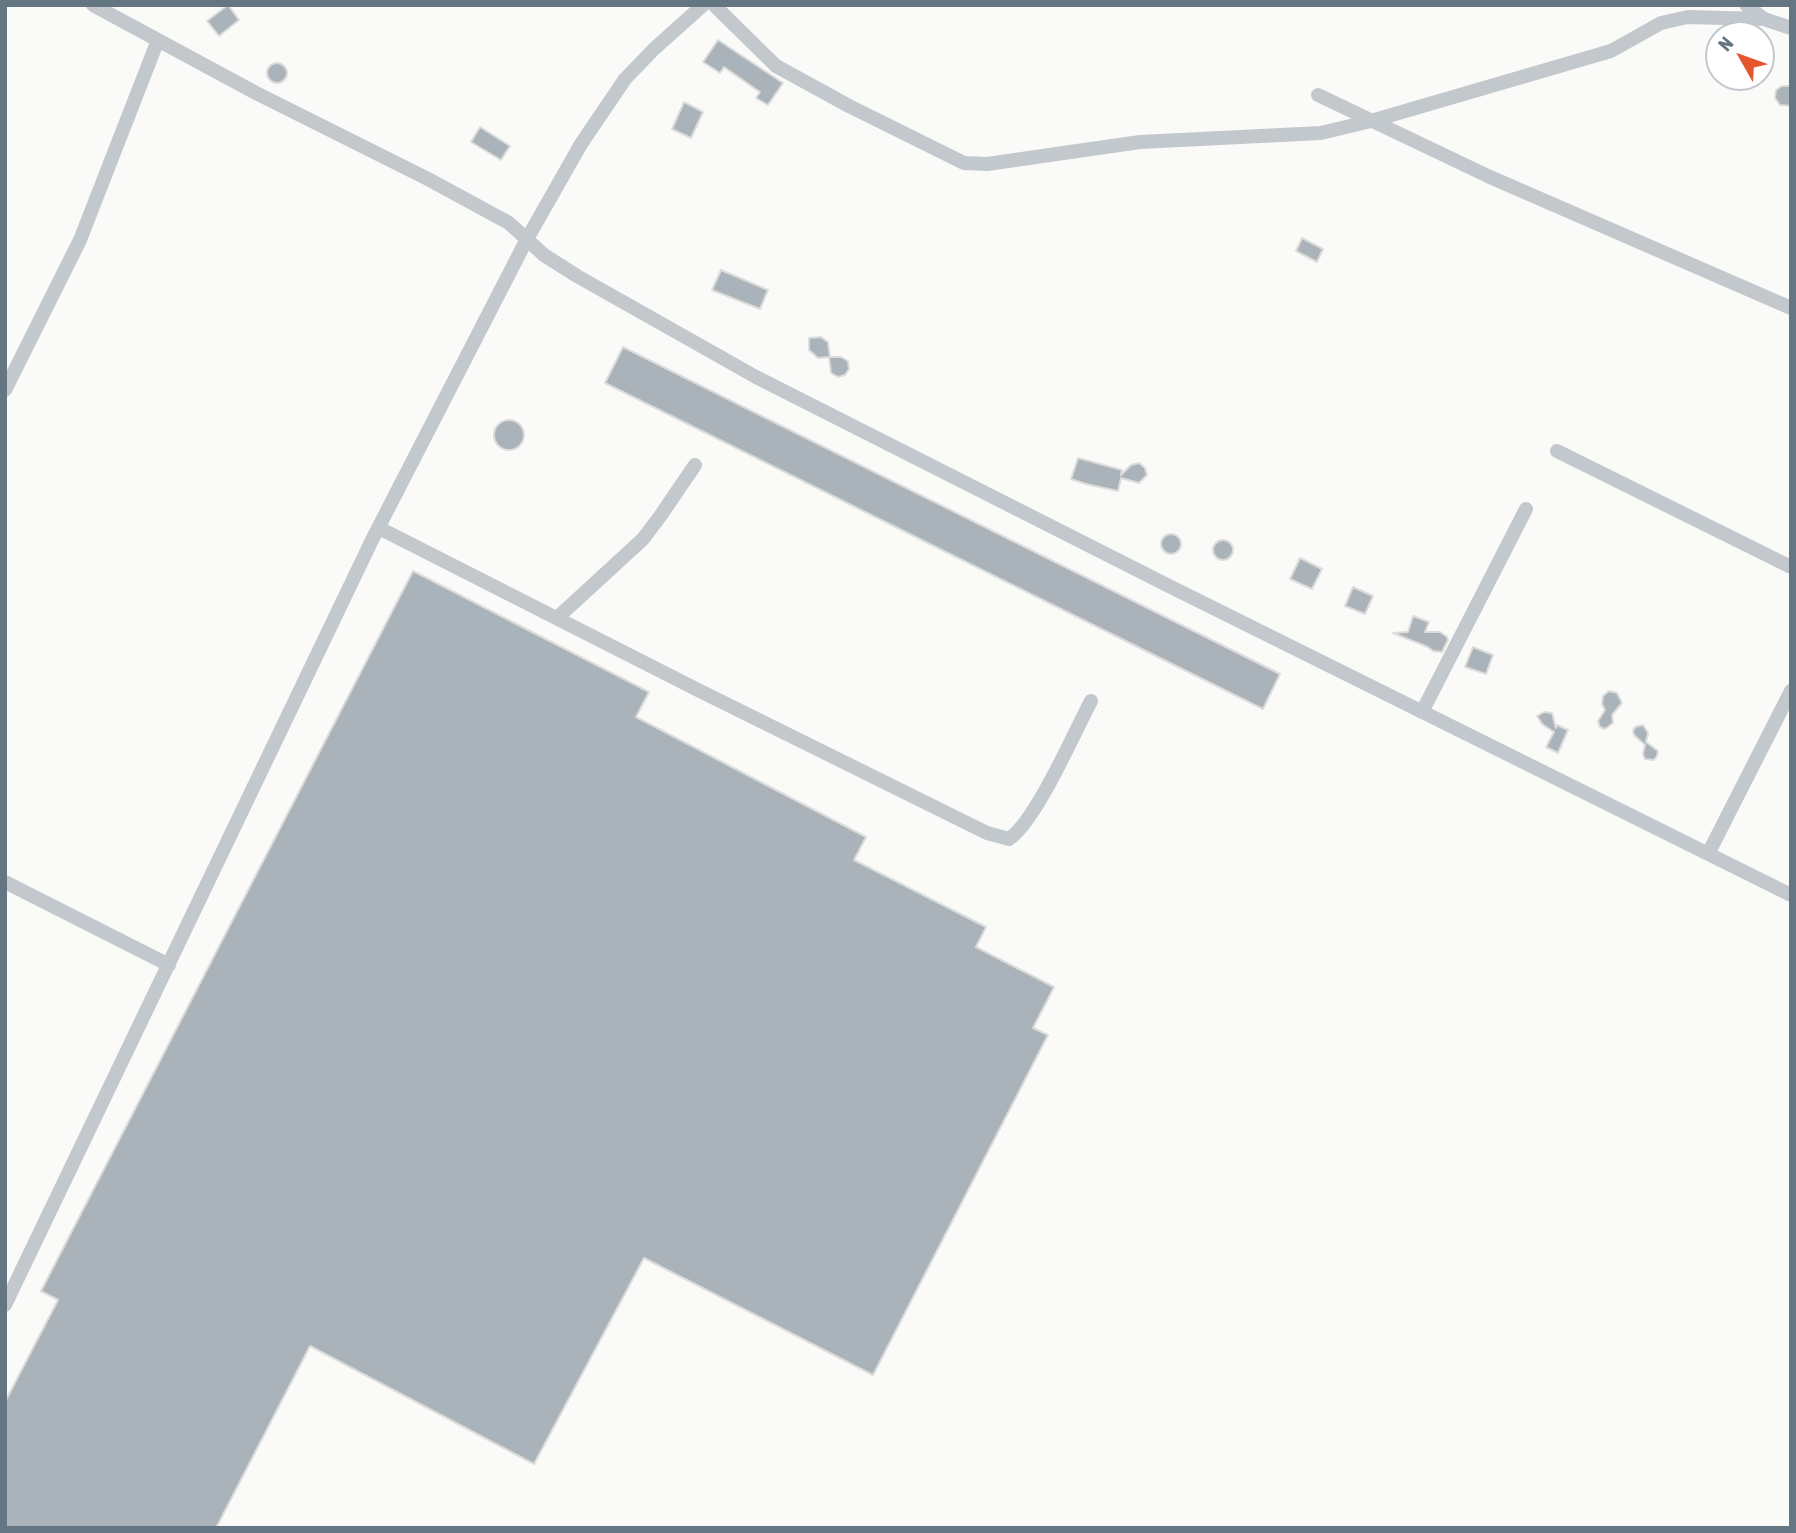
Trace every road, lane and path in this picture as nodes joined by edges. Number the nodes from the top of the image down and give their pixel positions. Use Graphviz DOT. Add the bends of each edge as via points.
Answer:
graph roads {
  1 [pos="93,5"];
  2 [pos="703,5"];
  3 [pos="715,5"];
  4 [pos="1746,5"];
  5 [pos="1764,19"];
  6 [pos="1791,28"];
  7 [pos="158,40"];
  8 [pos="1318,95"];
  9 [pos="1371,121"];
  10 [pos="527,239"];
  11 [pos="1791,308"];
  12 [pos="5,390"];
  13 [pos="1557,451"];
  14 [pos="695,465"];
  15 [pos="1526,509"];
  16 [pos="379,528"];
  17 [pos="1791,567"];
  18 [pos="557,618"];
  19 [pos="1791,691"];
  20 [pos="1091,701"];
  21 [pos="1422,712"];
  22 [pos="1709,852"];
  23 [pos="5,881"];
  24 [pos="1791,895"];
  25 [pos="169,965"];
  26 [pos="5,1305"];
  1 -- 7 [label="street"];
  2 -- 10 [label="street" via="625,79 581,144"];
  3 -- 9 [label="street" via="776,66 964,163 987,164 1140,142 1321,133"];
  4 -- 5 [label="street"];
  5 -- 6 [label="street"];
  5 -- 9 [label="street" via="1688,17 1661,23 1611,51"];
  7 -- 10 [label="street" via="439,185 509,223"];
  7 -- 12 [label="street" via="80,240"];
  8 -- 9 [label="street"];
  9 -- 11 [label="street"];
  10 -- 16 [label="street"];
  10 -- 21 [label="street" via="577,276 756,377"];
  13 -- 17 [label="street"];
  14 -- 18 [label="street" via="643,539"];
  15 -- 21 [label="street"];
  16 -- 18 [label="street"];
  16 -- 25 [label="street"];
  18 -- 20 [label="street" via="987,833 1009,839 1036,806"];
  19 -- 22 [label="street"];
  21 -- 22 [label="street"];
  22 -- 24 [label="street"];
  23 -- 25 [label="street"];
  25 -- 26 [label="street"];
}
